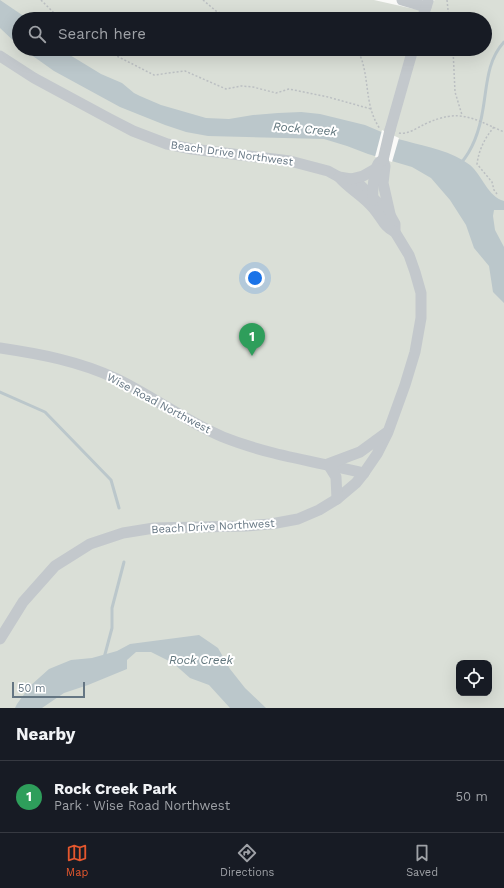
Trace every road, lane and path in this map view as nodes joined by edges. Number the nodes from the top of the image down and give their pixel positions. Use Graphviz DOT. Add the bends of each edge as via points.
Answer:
graph roads {
  1 [pos="41,0"];
  2 [pos="203,0"];
  3 [pos="402,0"];
  4 [pos="447,0"];
  5 [pos="427,3"];
  6 [pos="53,12"];
  7 [pos="218,12"];
  8 [pos="448,12"];
  9 [pos="0,56"];
  10 [pos="117,56"];
  11 [pos="411,56"];
  12 [pos="453,56"];
  13 [pos="371,109"];
  14 [pos="462,115"];
  15 [pos="472,118"];
  16 [pos="494,127"];
  17 [pos="504,132"];
  18 [pos="380,164"];
  19 [pos="339,177"];
  20 [pos="351,179"];
  21 [pos="383,183"];
  22 [pos="496,194"];
  23 [pos="359,195"];
  24 [pos="372,195"];
  25 [pos="374,209"];
  26 [pos="390,215"];
  27 [pos="395,232"];
  28 [pos="0,348"];
  29 [pos="388,432"];
  30 [pos="328,464"];
  31 [pos="364,473"];
  32 [pos="337,499"];
  33 [pos="0,639"];
  1 -- 6 [label="path"];
  2 -- 7 [label="path"];
  3 -- 5 [label="street"];
  4 -- 8 [label="path"];
  9 -- 19 [label="street, Beach Drive Northwest" via="34,78 110,119 166,144 290,161 322,169"];
  10 -- 13 [label="path" via="154,75 185,71 226,89 241,86 276,93 289,89"];
  11 -- 18 [label="street, bridge"];
  12 -- 14 [label="path" via="455,92"];
  15 -- 16 [label="path"];
  16 -- 17 [label="path"];
  16 -- 22 [label="path" via="482,146 477,164 492,182"];
  18 -- 20 [label="street" via="364,176"];
  18 -- 21 [label="street" via="385,166"];
  18 -- 24 [label="street"];
  19 -- 20 [label="street, Beach Drive Northwest"];
  19 -- 23 [label="street, Beach Drive Northwest"];
  20 -- 24 [label="street, Beach Drive Northwest"];
  21 -- 24 [label="street" via="377,193"];
  21 -- 26 [label="street"];
  23 -- 24 [label="street"];
  23 -- 25 [label="street, Beach Drive Northwest"];
  24 -- 25 [label="street"];
  24 -- 26 [label="street, Beach Drive Northwest"];
  25 -- 27 [label="street, Beach Drive Northwest" via="387,228"];
  26 -- 27 [label="street, Beach Drive Northwest" via="395,224"];
  27 -- 29 [label="street, Beach Drive Northwest" via="415,272 421,293 421,318 415,352"];
  28 -- 30 [label="street, Wise Road Northwest" via="49,356 84,366 129,385 190,422 223,437 259,449"];
  29 -- 30 [label="street" via="360,452"];
  29 -- 31 [label="street, Beach Drive Northwest"];
  30 -- 31 [label="street, Wise Road Northwest"];
  30 -- 32 [label="street" via="336,477"];
  31 -- 32 [label="street, Beach Drive Northwest" via="356,484"];
  32 -- 33 [label="street, Beach Drive Northwest" via="298,519 271,524 154,528 123,533 90,544 55,566 23,602"];
}
